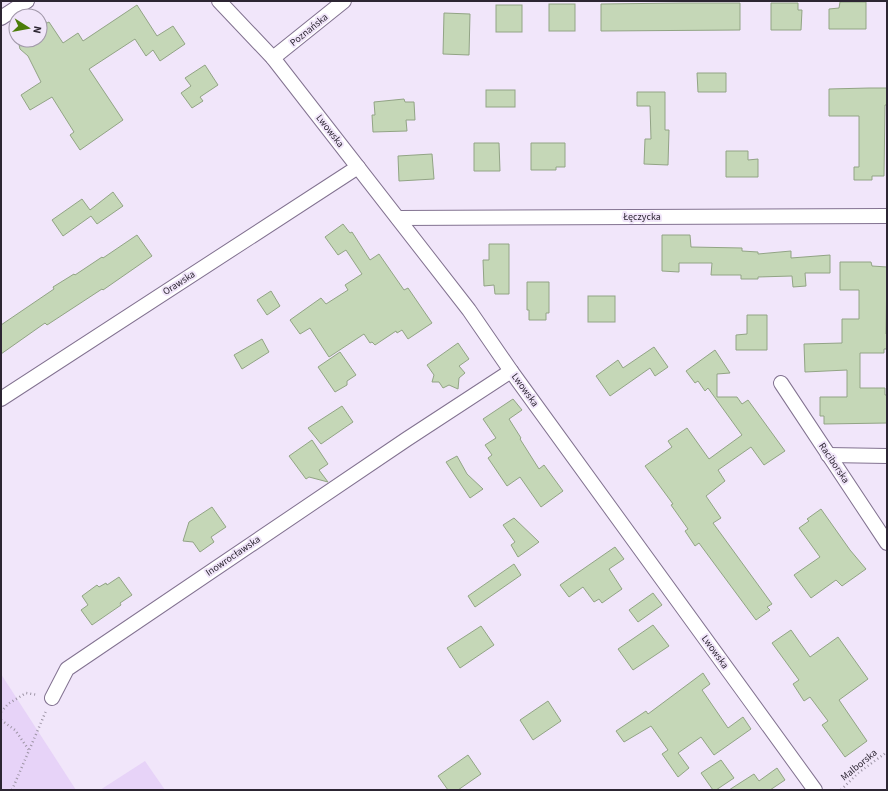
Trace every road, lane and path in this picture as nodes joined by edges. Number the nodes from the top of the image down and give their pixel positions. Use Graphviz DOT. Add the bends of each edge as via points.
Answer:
graph roads {
  1 [pos="27,1"];
  2 [pos="220,1"];
  3 [pos="344,1"];
  4 [pos="1,18"];
  5 [pos="273,58"];
  6 [pos="358,167"];
  7 [pos="887,216"];
  8 [pos="398,218"];
  9 [pos="511,371"];
  10 [pos="781,383"];
  11 [pos="1,399"];
  12 [pos="828,455"];
  13 [pos="887,456"];
  14 [pos="887,543"];
  15 [pos="52,698"];
  16 [pos="1,712"];
  17 [pos="1,720"];
  18 [pos="29,750"];
  19 [pos="887,752"];
  20 [pos="12,790"];
  21 [pos="815,790"];
  22 [pos="841,790"];
  1 -- 4 [label="street"];
  2 -- 5 [label="street, Lwowska"];
  3 -- 5 [label="street, Poznańska"];
  5 -- 6 [label="street, Lwowska"];
  6 -- 8 [label="street, Lwowska"];
  6 -- 11 [label="street, Orawska"];
  7 -- 8 [label="street, Łęczycka"];
  8 -- 9 [label="street, Lwowska" via="469,310"];
  9 -- 15 [label="street, Inowrocławska" via="67,669"];
  9 -- 21 [label="street, Lwowska"];
  10 -- 12 [label="street, Raciborska"];
  12 -- 13 [label="street"];
  12 -- 14 [label="street, Raciborska"];
  15 -- 16 [label="path" via="26,693 8,704"];
  15 -- 18 [label="path"];
  17 -- 18 [label="path" via="15,730"];
  18 -- 20 [label="path"];
  19 -- 22 [label="path, Malborska" via="858,773"];
}
